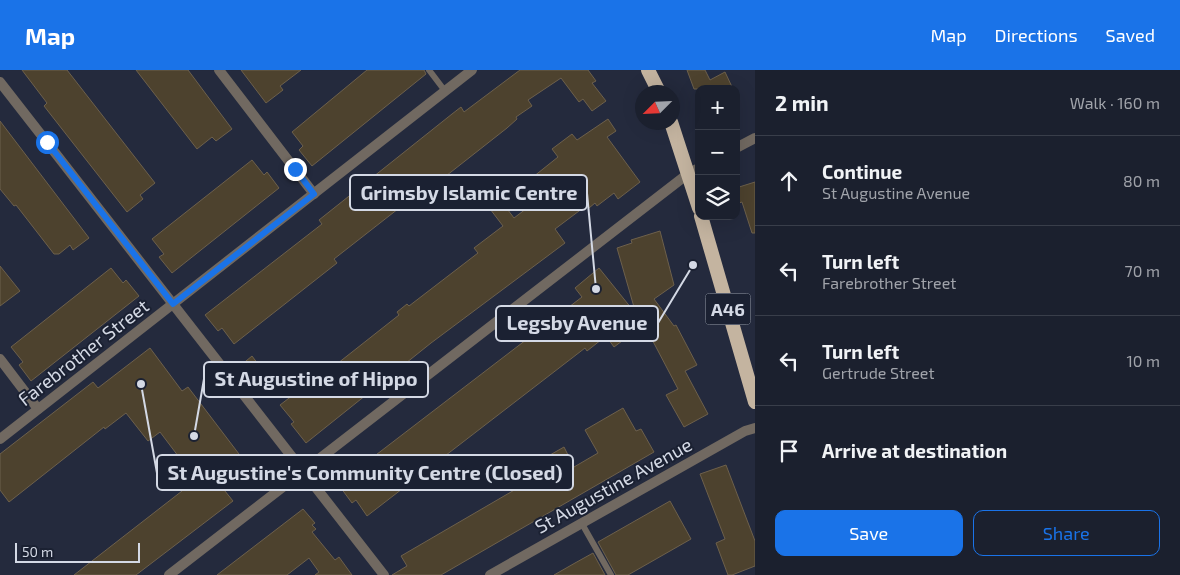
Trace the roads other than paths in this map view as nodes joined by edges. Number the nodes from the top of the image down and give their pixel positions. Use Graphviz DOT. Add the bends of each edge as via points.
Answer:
graph roads {
  1 [pos="218,70"];
  2 [pos="429,70"];
  3 [pos="472,70"];
  4 [pos="648,70"];
  5 [pos="0,82"];
  6 [pos="656,85"];
  7 [pos="445,91"];
  8 [pos="675,130"];
  9 [pos="755,138"];
  10 [pos="740,146"];
  11 [pos="694,171"];
  12 [pos="314,194"];
  13 [pos="702,220"];
  14 [pos="173,304"];
  15 [pos="0,359"];
  16 [pos="755,402"];
  17 [pos="38,409"];
  18 [pos="755,428"];
  19 [pos="0,439"];
  20 [pos="304,471"];
  21 [pos="582,522"];
  22 [pos="169,575"];
  23 [pos="384,575"];
  24 [pos="490,575"];
  25 [pos="611,575"];
  1 -- 12 [label="street"];
  2 -- 7 [label="lane"];
  3 -- 7 [label="street, Farebrother Street"];
  4 -- 6 [label="highway"];
  5 -- 14 [label="street"];
  7 -- 12 [label="street, Farebrother Street"];
  8 -- 11 [label="highway"];
  9 -- 10 [label="street"];
  11 -- 20 [label="street"];
  12 -- 14 [label="street, Farebrother Street"];
  13 -- 16 [label="highway, A46"];
  14 -- 17 [label="street, Farebrother Street"];
  14 -- 20 [label="street"];
  15 -- 17 [label="street"];
  17 -- 19 [label="street, Farebrother Street"];
  18 -- 21 [label="street, St Augustine Avenue"];
  20 -- 22 [label="street"];
  20 -- 23 [label="street"];
  21 -- 24 [label="street, St Augustine Avenue"];
  21 -- 25 [label="lane"];
}
